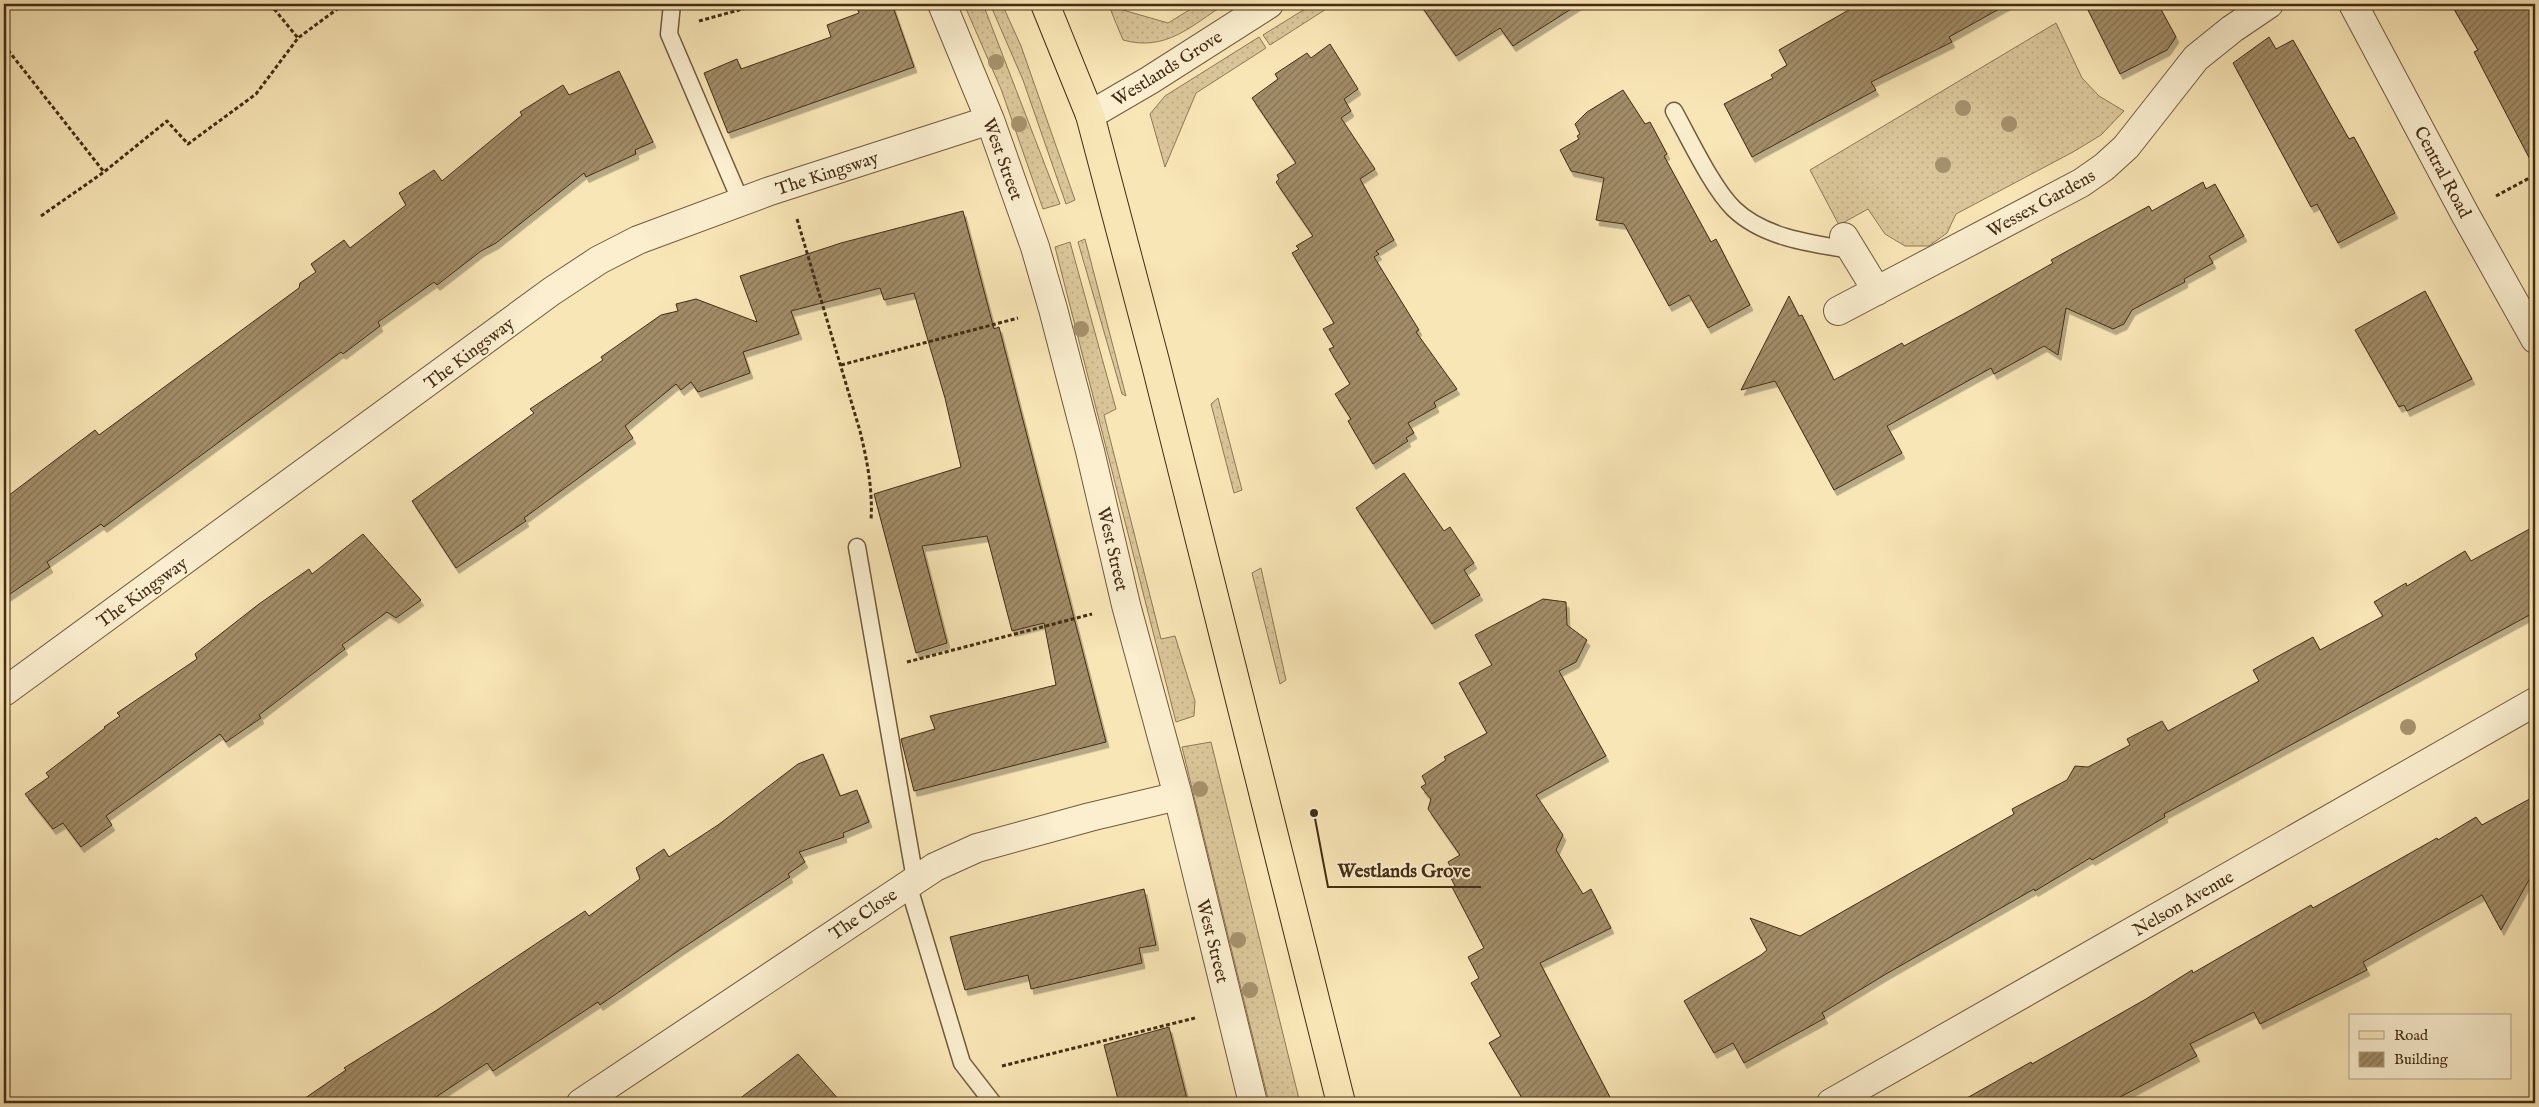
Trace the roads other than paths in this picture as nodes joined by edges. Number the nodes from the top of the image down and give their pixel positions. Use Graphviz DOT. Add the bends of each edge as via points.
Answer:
graph roads {
  1 [pos="672,4"];
  2 [pos="942,4"];
  3 [pos="1045,4"];
  4 [pos="1269,4"];
  5 [pos="2269,4"];
  6 [pos="2353,4"];
  7 [pos="1674,111"];
  8 [pos="1090,114"];
  9 [pos="990,120"];
  10 [pos="741,202"];
  11 [pos="1848,243"];
  12 [pos="1877,291"];
  13 [pos="1838,311"];
  14 [pos="2535,339"];
  15 [pos="857,547"];
  16 [pos="4,692"];
  17 [pos="2535,702"];
  18 [pos="1178,796"];
  19 [pos="912,882"];
  20 [pos="581,1103"];
  21 [pos="992,1103"];
  22 [pos="1253,1103"];
  23 [pos="1341,1103"];
  24 [pos="1831,1103"];
  1 -- 10 [label="lane" via="669,34"];
  2 -- 9 [label="street, West Street"];
  3 -- 8 [label="main road"];
  4 -- 8 [label="street, Westlands Grove"];
  5 -- 12 [label="street, Wessex Gardens" via="2196,58 2126,147 2104,167 2081,183"];
  6 -- 14 [label="street, Central Road"];
  7 -- 11 [label="lane" via="1734,209 1751,221 1796,242"];
  8 -- 23 [label="main road"];
  9 -- 10 [label="street, The Kingsway"];
  9 -- 18 [label="street, West Street" via="1035,248 1052,309 1126,605"];
  10 -- 16 [label="street, The Kingsway" via="638,240 599,260 552,291"];
  11 -- 12 [label="street"];
  12 -- 13 [label="street, Wessex Gardens"];
  15 -- 19 [label="lane"];
  17 -- 24 [label="street, Nelson Avenue"];
  18 -- 19 [label="street, The Close" via="1090,816 977,848 935,867"];
  18 -- 22 [label="street, West Street"];
  19 -- 20 [label="street, The Close"];
  19 -- 21 [label="lane" via="962,1063"];
}
